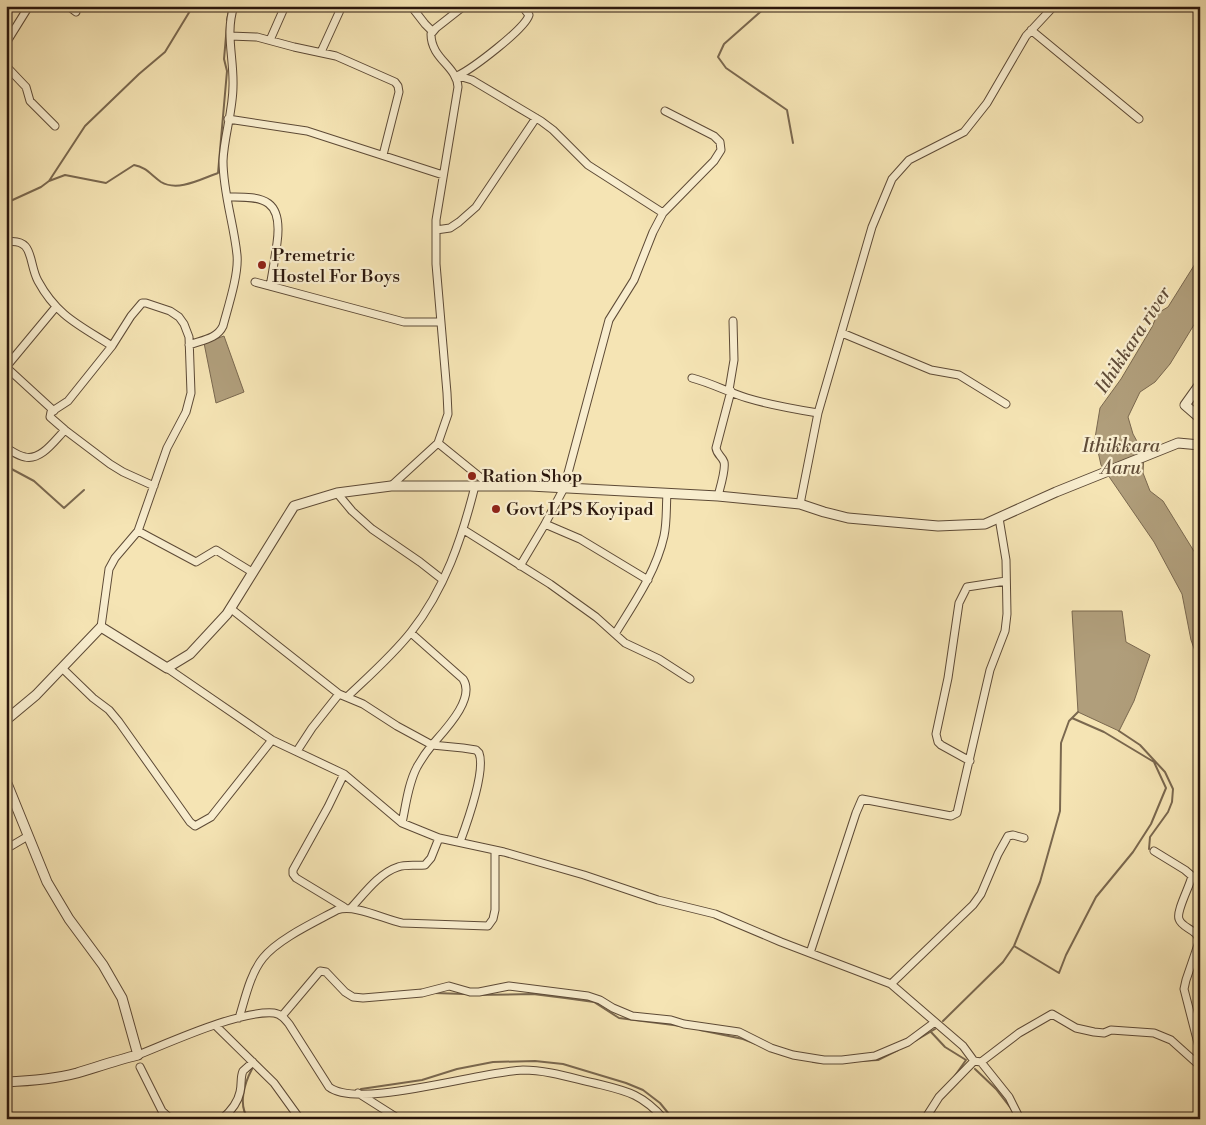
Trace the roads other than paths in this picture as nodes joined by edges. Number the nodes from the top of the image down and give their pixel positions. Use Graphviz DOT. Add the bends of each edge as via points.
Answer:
graph roads {
  1 [pos="29,6"];
  2 [pos="68,6"];
  3 [pos="234,6"];
  4 [pos="285,6"];
  5 [pos="342,6"];
  6 [pos="411,6"];
  7 [pos="464,6"];
  8 [pos="522,6"];
  9 [pos="1054,6"];
  10 [pos="76,12"];
  11 [pos="1031,30"];
  12 [pos="432,31"];
  13 [pos="230,36"];
  14 [pos="270,40"];
  15 [pos="6,43"];
  16 [pos="321,52"];
  17 [pos="6,66"];
  18 [pos="456,78"];
  19 [pos="665,111"];
  20 [pos="536,118"];
  21 [pos="228,119"];
  22 [pos="1139,119"];
  23 [pos="55,126"];
  24 [pos="383,156"];
  25 [pos="443,175"];
  26 [pos="227,196"];
  27 [pos="663,213"];
  28 [pos="436,230"];
  29 [pos="6,242"];
  30 [pos="255,282"];
  31 [pos="270,286"];
  32 [pos="55,308"];
  33 [pos="733,321"];
  34 [pos="440,322"];
  35 [pos="842,333"];
  36 [pos="190,344"];
  37 [pos="112,346"];
  38 [pos="692,378"];
  39 [pos="1200,384"];
  40 [pos="730,391"];
  41 [pos="1006,404"];
  42 [pos="54,411"];
  43 [pos="818,413"];
  44 [pos="1200,418"];
  45 [pos="64,430"];
  46 [pos="438,443"];
  47 [pos="1200,445"];
  48 [pos="6,448"];
  49 [pos="154,486"];
  50 [pos="391,486"];
  51 [pos="475,486"];
  52 [pos="491,486"];
  53 [pos="564,488"];
  54 [pos="337,493"];
  55 [pos="667,494"];
  56 [pos="718,496"];
  57 [pos="800,504"];
  58 [pos="1000,518"];
  59 [pos="546,524"];
  60 [pos="464,530"];
  61 [pos="138,531"];
  62 [pos="520,566"];
  63 [pos="252,572"];
  64 [pos="443,580"];
  65 [pos="648,580"];
  66 [pos="1006,581"];
  67 [pos="230,608"];
  68 [pos="101,628"];
  69 [pos="411,633"];
  70 [pos="615,634"];
  71 [pos="62,668"];
  72 [pos="167,668"];
  73 [pos="690,679"];
  74 [pos="338,694"];
  75 [pos="348,698"];
  76 [pos="6,720"];
  77 [pos="272,740"];
  78 [pos="432,746"];
  79 [pos="297,751"];
  80 [pos="970,761"];
  81 [pos="344,774"];
  82 [pos="6,781"];
  83 [pos="402,823"];
  84 [pos="28,836"];
  85 [pos="439,838"];
  86 [pos="1024,838"];
  87 [pos="460,842"];
  88 [pos="6,849"];
  89 [pos="495,850"];
  90 [pos="1154,852"];
  91 [pos="347,908"];
  92 [pos="810,953"];
  93 [pos="891,984"];
  94 [pos="282,1016"];
  95 [pos="239,1018"];
  96 [pos="935,1022"];
  97 [pos="216,1026"];
  98 [pos="1200,1051"];
  99 [pos="138,1055"];
  100 [pos="978,1061"];
  101 [pos="254,1062"];
  102 [pos="1200,1066"];
  103 [pos="140,1067"];
  104 [pos="6,1082"];
  105 [pos="357,1093"];
  106 [pos="171,1119"];
  107 [pos="222,1119"];
  108 [pos="300,1119"];
  109 [pos="400,1119"];
  110 [pos="664,1119"];
  111 [pos="925,1119"];
  112 [pos="1020,1119"];
  1 -- 15 [label="street"];
  2 -- 10 [label="street"];
  3 -- 13 [label="street"];
  4 -- 14 [label="street"];
  5 -- 16 [label="street"];
  6 -- 12 [label="street"];
  7 -- 12 [label="street"];
  8 -- 18 [label="street" via="529,15 523,26"];
  9 -- 11 [label="street"];
  11 -- 22 [label="street"];
  11 -- 35 [label="street" via="964,132 909,160 892,179 872,227"];
  12 -- 18 [label="street" via="434,50"];
  13 -- 14 [label="street"];
  13 -- 21 [label="street" via="233,86"];
  14 -- 16 [label="street"];
  16 -- 24 [label="street" via="397,84 399,92"];
  17 -- 23 [label="street" via="26,87 30,101"];
  18 -- 20 [label="street" via="472,80"];
  18 -- 25 [label="street" via="458,87"];
  19 -- 27 [label="street" via="714,136 720,142 721,150"];
  20 -- 27 [label="street" via="588,165"];
  20 -- 28 [label="street" via="476,207 450,228"];
  21 -- 24 [label="street" via="307,131"];
  21 -- 26 [label="street" via="223,164"];
  24 -- 25 [label="street"];
  25 -- 28 [label="street"];
  26 -- 31 [label="street" via="252,197 269,204 275,211 279,227"];
  26 -- 36 [label="street" via="237,267 223,326 216,335"];
  27 -- 53 [label="street" via="652,232 634,280 608,320"];
  28 -- 34 [label="street"];
  29 -- 32 [label="street" via="20,242 27,248 37,280"];
  30 -- 31 [label="street"];
  31 -- 34 [label="street" via="404,322"];
  32 -- 37 [label="street"];
  32 -- 42 [label="street" via="6,367"];
  33 -- 40 [label="street" via="735,355"];
  34 -- 46 [label="street" via="448,414"];
  35 -- 41 [label="street" via="931,370 959,375"];
  35 -- 43 [label="street"];
  36 -- 37 [label="street" via="188,331 179,317 142,303"];
  36 -- 49 [label="street" via="190,402 167,448"];
  37 -- 42 [label="street" via="68,401"];
  38 -- 40 [label="street"];
  39 -- 44 [label="street" via="1185,405"];
  40 -- 43 [label="street"];
  40 -- 56 [label="street" via="716,448 724,466"];
  42 -- 45 [label="street" via="50,417"];
  43 -- 57 [label="street"];
  45 -- 48 [label="street" via="50,446 32,458"];
  45 -- 49 [label="street" via="123,472"];
  46 -- 50 [label="street"];
  46 -- 52 [label="street"];
  47 -- 58 [label="street" via="1178,443"];
  49 -- 61 [label="street"];
  50 -- 51 [label="street"];
  50 -- 54 [label="street"];
  51 -- 52 [label="street"];
  51 -- 60 [label="street"];
  52 -- 53 [label="street"];
  53 -- 55 [label="street"];
  53 -- 59 [label="street"];
  54 -- 63 [label="street" via="294,506"];
  54 -- 64 [label="street" via="372,529"];
  55 -- 56 [label="street"];
  55 -- 65 [label="street" via="664,537"];
  56 -- 57 [label="street"];
  57 -- 58 [label="street" via="848,518 938,526 985,524"];
  58 -- 66 [label="street"];
  59 -- 62 [label="street"];
  59 -- 65 [label="street" via="580,539"];
  60 -- 62 [label="street"];
  60 -- 64 [label="street"];
  61 -- 63 [label="street" via="196,562 216,550"];
  61 -- 68 [label="street" via="109,569"];
  62 -- 70 [label="street" via="596,617"];
  63 -- 67 [label="street"];
  64 -- 69 [label="street"];
  65 -- 70 [label="street"];
  66 -- 80 [label="street" via="1005,631 990,670"];
  66 -- 80 [label="street" via="967,587 959,603 936,738 941,746"];
  67 -- 72 [label="street" via="190,654"];
  67 -- 74 [label="street"];
  68 -- 71 [label="street"];
  68 -- 72 [label="street"];
  69 -- 75 [label="street"];
  69 -- 78 [label="street" via="465,682 465,694 453,722"];
  70 -- 73 [label="street" via="625,643"];
  71 -- 76 [label="street"];
  71 -- 77 [label="street" via="109,710 195,826 211,817"];
  72 -- 77 [label="street"];
  74 -- 75 [label="street"];
  74 -- 79 [label="street"];
  75 -- 78 [label="street"];
  77 -- 79 [label="street"];
  78 -- 83 [label="street" via="411,782"];
  78 -- 87 [label="street" via="476,750 481,757 475,798"];
  79 -- 81 [label="street"];
  80 -- 92 [label="street" via="954,816 862,799"];
  81 -- 83 [label="street"];
  81 -- 91 [label="street" via="293,874"];
  82 -- 84 [label="street"];
  83 -- 85 [label="street"];
  84 -- 88 [label="street"];
  84 -- 99 [label="street" via="46,882 122,998"];
  85 -- 87 [label="street"];
  85 -- 91 [label="street" via="425,865 392,870"];
  86 -- 93 [label="street" via="1008,836 977,900"];
  87 -- 89 [label="street"];
  89 -- 91 [label="street" via="495,910 488,926 402,923"];
  89 -- 92 [label="street" via="715,914"];
  90 -- 98 [label="street" via="1192,876 1178,915 1181,922 1199,938 1184,989"];
  91 -- 95 [label="street" via="305,928 262,958"];
  92 -- 93 [label="street"];
  93 -- 96 [label="street"];
  94 -- 95 [label="street" via="275,1013"];
  94 -- 96 [label="street" via="322,971 345,992 363,998 422,993 448,986 470,992 509,986 588,996 632,1016 739,1032 771,1048 824,1060 875,1056 908,1042"];
  94 -- 105 [label="street" via="329,1087 339,1092"];
  95 -- 97 [label="street"];
  96 -- 100 [label="street"];
  97 -- 99 [label="street"];
  97 -- 101 [label="street"];
  99 -- 104 [label="street" via="77,1073"];
  100 -- 102 [label="street" via="1052,1014 1076,1028 1094,1032 1154,1033 1171,1040"];
  100 -- 111 [label="street" via="939,1097"];
  100 -- 112 [label="street" via="1009,1097"];
  101 -- 107 [label="street" via="242,1074 236,1103"];
  101 -- 108 [label="street"];
  103 -- 106 [label="street" via="162,1111"];
  105 -- 109 [label="street"];
  105 -- 110 [label="street" via="393,1093 497,1072 525,1070 631,1092"];
}
